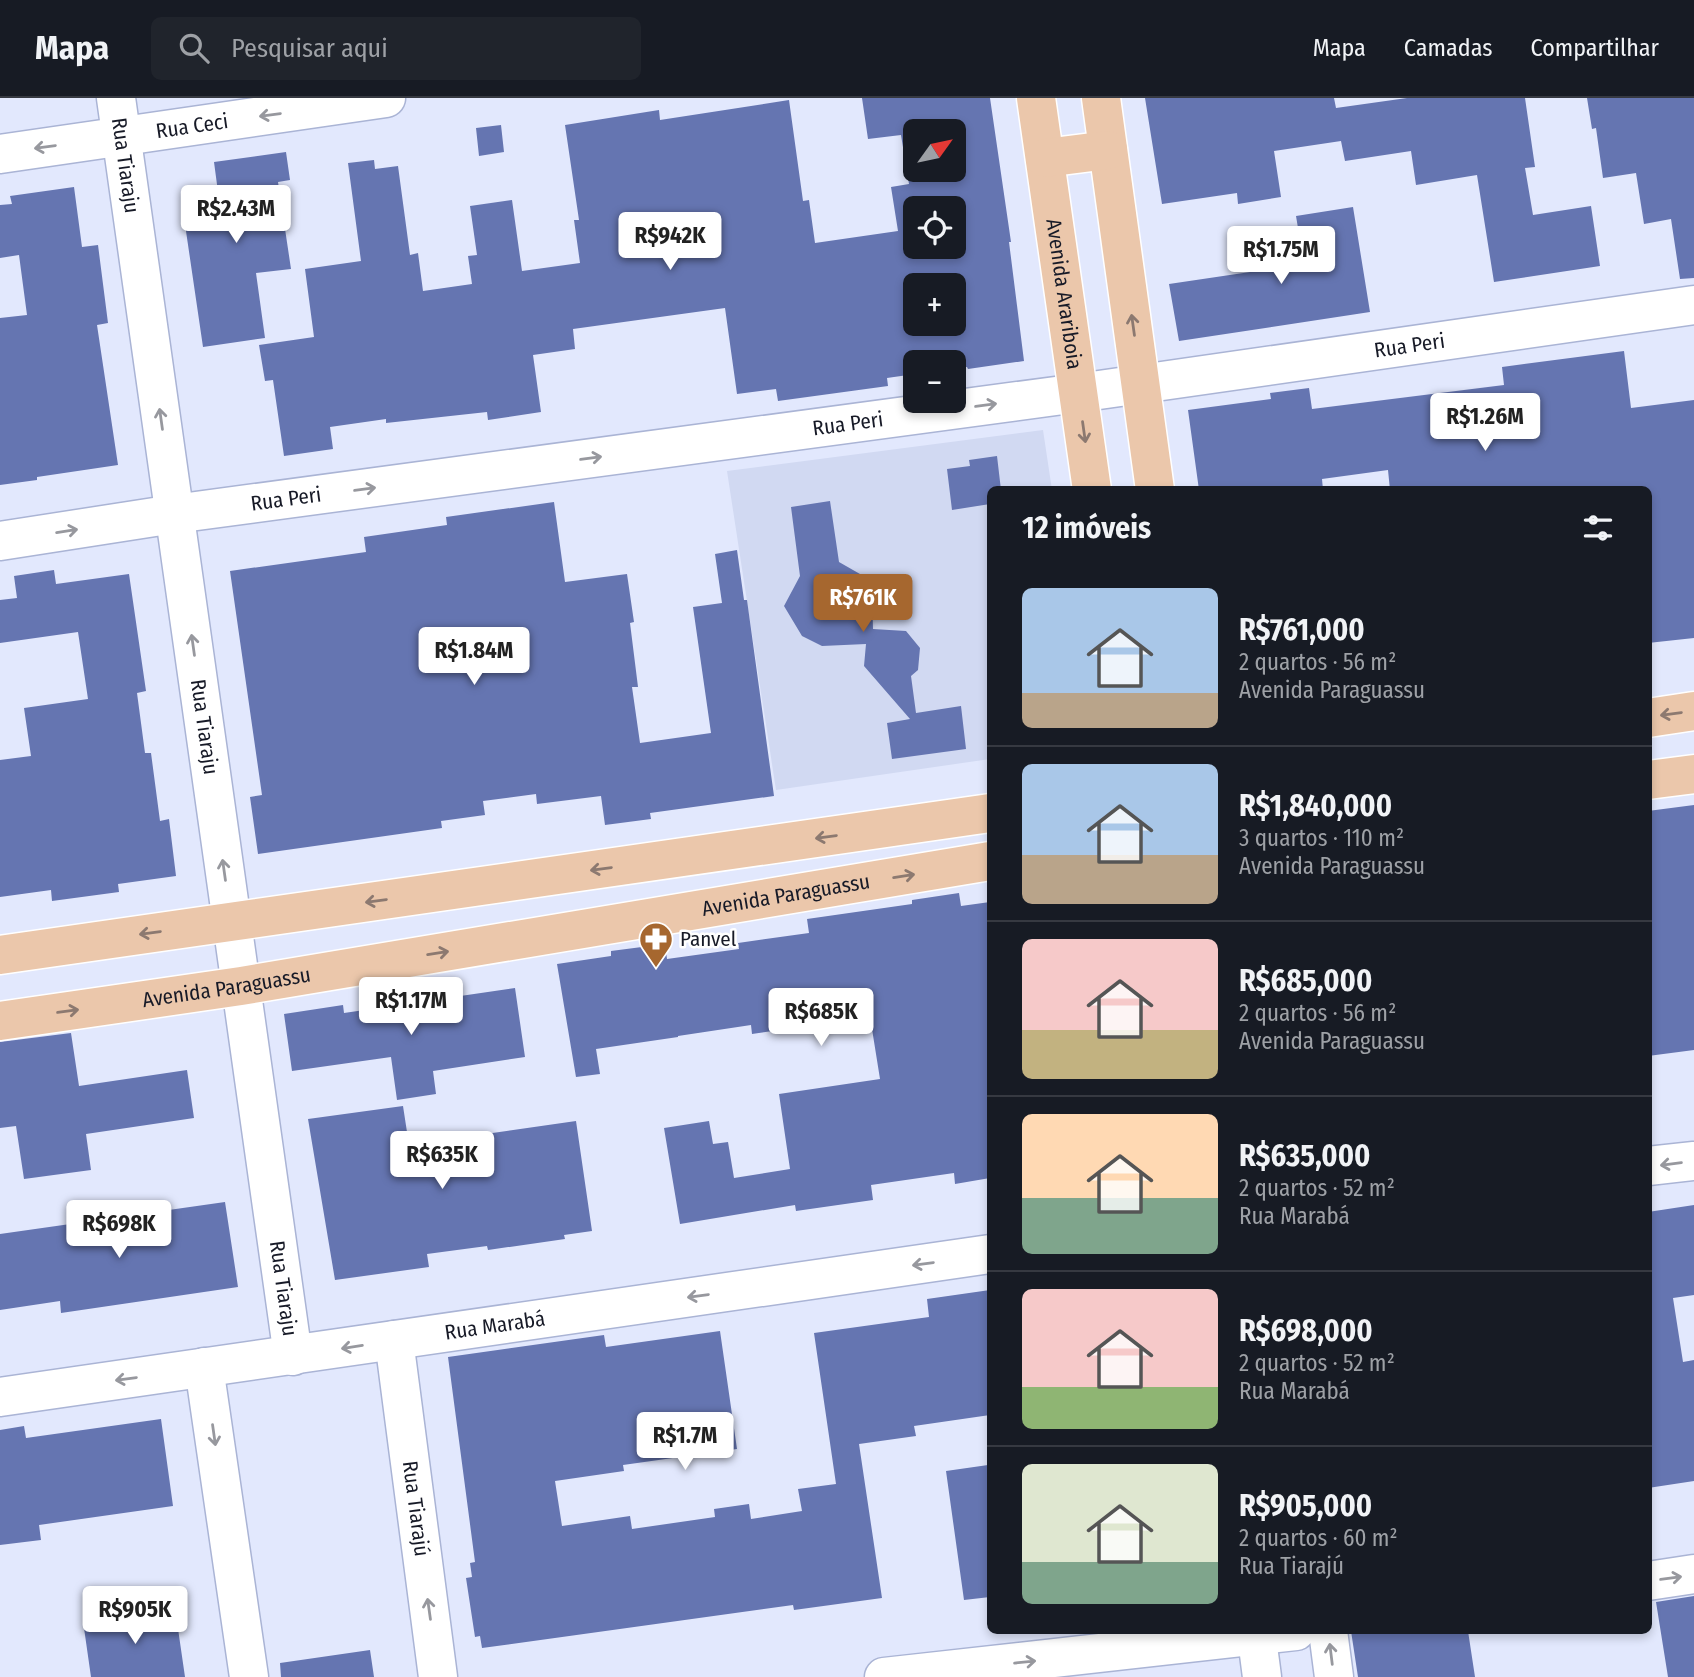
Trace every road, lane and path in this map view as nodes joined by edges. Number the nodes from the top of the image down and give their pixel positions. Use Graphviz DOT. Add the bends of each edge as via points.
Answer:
graph roads {
  1 [pos="116,98"];
  2 [pos="386,98"];
  3 [pos="1036,98"];
  4 [pos="1101,98"];
  5 [pos="121,137"];
  6 [pos="1108,149"];
  7 [pos="0,153"];
  8 [pos="1045,158"];
  9 [pos="1694,305"];
  10 [pos="1142,384"];
  11 [pos="1078,393"];
  12 [pos="1091,486"];
  13 [pos="1155,486"];
  14 [pos="174,514"];
  15 [pos="0,541"];
  16 [pos="1694,711"];
  17 [pos="1652,717"];
  18 [pos="1694,774"];
  19 [pos="1652,779"];
  20 [pos="987,813"];
  21 [pos="987,862"];
  22 [pos="232,922"];
  23 [pos="0,955"];
  24 [pos="241,986"];
  25 [pos="0,1021"];
  26 [pos="1694,1161"];
  27 [pos="1652,1166"];
  28 [pos="987,1254"];
  29 [pos="394,1340"];
  30 [pos="293,1356"];
  31 [pos="204,1367"];
  32 [pos="0,1397"];
  33 [pos="1694,1574"];
  34 [pos="1652,1580"];
  35 [pos="1256,1634"];
  36 [pos="1328,1634"];
  37 [pos="249,1677"];
  38 [pos="438,1677"];
  39 [pos="884,1677"];
  40 [pos="1262,1677"];
  41 [pos="1334,1677"];
  1 -- 5 [label="street, Rua Tiaraju"];
  2 -- 5 [label="street, Rua Ceci, one-way"];
  3 -- 8 [label="main road, Avenida Arariboia"];
  4 -- 6 [label="main road"];
  5 -- 7 [label="street, Rua Ceci, one-way"];
  14 -- 5 [label="street, Rua Tiaraju, one-way"];
  6 -- 8 [label="main road"];
  10 -- 6 [label="main road, one-way"];
  8 -- 11 [label="main road, Avenida Arariboia"];
  9 -- 10 [label="street, Rua Peri"];
  10 -- 11 [label="street, Rua Peri"];
  10 -- 13 [label="main road"];
  11 -- 12 [label="main road, Avenida Arariboia, one-way"];
  14 -- 11 [label="street, Rua Peri, one-way"];
  15 -- 14 [label="street, Rua Peri, one-way"];
  22 -- 14 [label="street, Rua Tiaraju, one-way"];
  16 -- 17 [label="main road, one-way"];
  18 -- 19 [label="main road"];
  20 -- 22 [label="main road, one-way"];
  24 -- 21 [label="main road, Avenida Paraguassu, one-way"];
  22 -- 23 [label="main road, one-way"];
  22 -- 24 [label="street, Rua Tiaraju"];
  25 -- 24 [label="main road, Avenida Paraguassu, one-way"];
  24 -- 30 [label="street, Rua Tiaraju"];
  26 -- 27 [label="street, one-way"];
  28 -- 29 [label="street, Rua Marabá, one-way"];
  29 -- 30 [label="street, Rua Marabá, one-way"];
  38 -- 29 [label="street, Rua Tiarajú, one-way"];
  30 -- 31 [label="street, Rua Marabá"];
  31 -- 32 [label="street, Rua Marabá, one-way"];
  31 -- 37 [label="street, one-way"];
  34 -- 33 [label="street, one-way"];
  39 -- 35 [label="street, one-way"];
  35 -- 40 [label="street"];
  41 -- 36 [label="street, one-way"];
}
